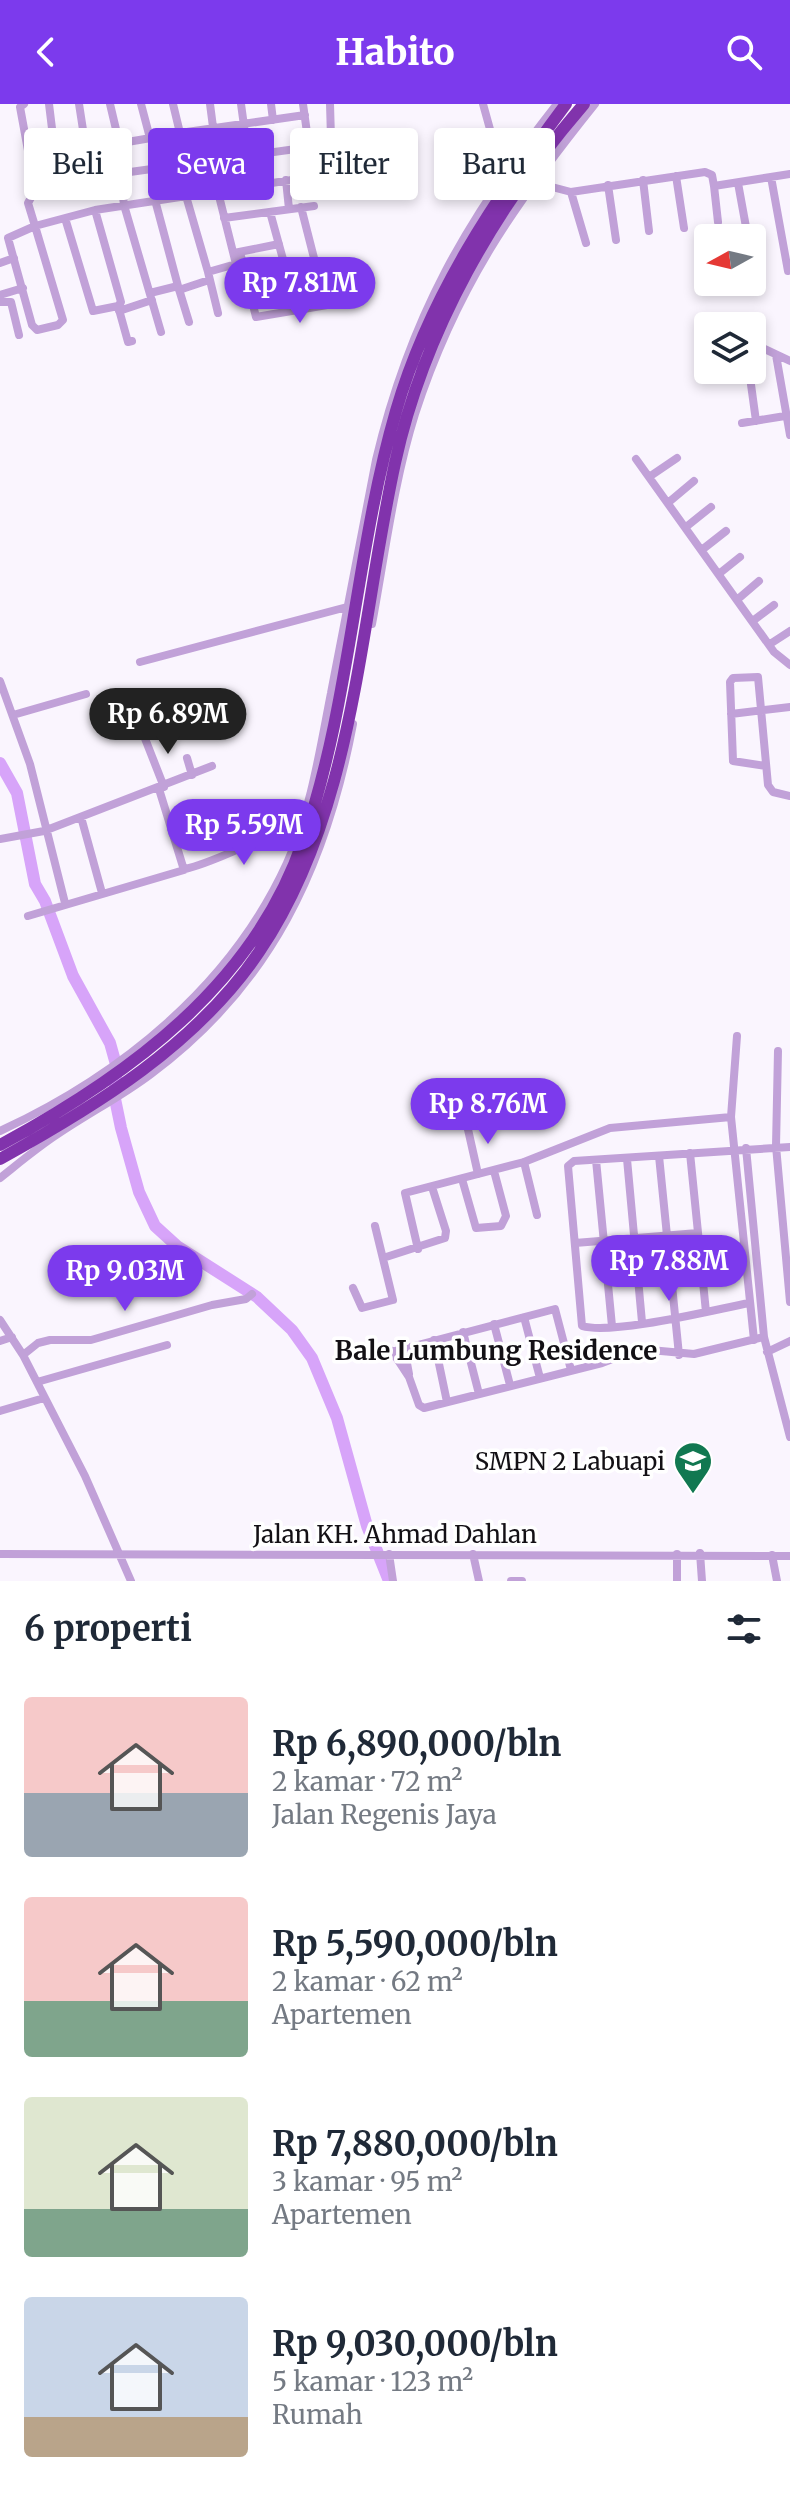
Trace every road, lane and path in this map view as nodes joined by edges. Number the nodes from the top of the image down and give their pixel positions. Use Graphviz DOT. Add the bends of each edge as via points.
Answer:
graph roads {
  1 [pos="24,104"];
  2 [pos="49,104"];
  3 [pos="79,104"];
  4 [pos="110,104"];
  5 [pos="141,104"];
  6 [pos="173,104"];
  7 [pos="210,104"];
  8 [pos="241,104"];
  9 [pos="271,104"];
  10 [pos="303,104"];
  11 [pos="483,104"];
  12 [pos="557,104"];
  13 [pos="566,104"];
  14 [pos="584,104"];
  15 [pos="595,104"];
  16 [pos="333,105"];
  17 [pos="305,115"];
  18 [pos="273,120"];
  19 [pos="244,124"];
  20 [pos="213,127"];
  21 [pos="52,128"];
  22 [pos="83,128"];
  23 [pos="116,128"];
  24 [pos="179,128"];
  25 [pos="208,128"];
  26 [pos="245,128"];
  27 [pos="307,128"];
  28 [pos="331,128"];
  29 [pos="490,128"];
  30 [pos="538,128"];
  31 [pos="148,130"];
  32 [pos="24,138"];
  33 [pos="555,154"];
  34 [pos="790,174"];
  35 [pos="676,176"];
  36 [pos="771,177"];
  37 [pos="290,179"];
  38 [pos="286,180"];
  39 [pos="643,180"];
  40 [pos="274,182"];
  41 [pos="738,183"];
  42 [pos="608,185"];
  43 [pos="714,186"];
  44 [pos="555,188"];
  45 [pos="571,192"];
  46 [pos="29,200"];
  47 [pos="123,200"];
  48 [pos="155,200"];
  49 [pos="187,200"];
  50 [pos="219,200"];
  51 [pos="487,200"];
  52 [pos="522,200"];
  53 [pos="124,205"];
  54 [pos="314,206"];
  55 [pos="301,207"];
  56 [pos="289,209"];
  57 [pos="95,210"];
  58 [pos="270,212"];
  59 [pos="65,218"];
  60 [pos="224,218"];
  61 [pos="718,222"];
  62 [pos="745,224"];
  63 [pos="35,226"];
  64 [pos="684,228"];
  65 [pos="649,231"];
  66 [pos="616,240"];
  67 [pos="586,243"];
  68 [pos="279,244"];
  69 [pos="237,253"];
  70 [pos="14,258"];
  71 [pos="0,263"];
  72 [pos="236,264"];
  73 [pos="788,271"];
  74 [pos="208,276"];
  75 [pos="288,277"];
  76 [pos="248,284"];
  77 [pos="23,288"];
  78 [pos="178,288"];
  79 [pos="0,295"];
  80 [pos="151,296"];
  81 [pos="0,302"];
  82 [pos="245,302"];
  83 [pos="339,303"];
  84 [pos="326,305"];
  85 [pos="120,308"];
  86 [pos="297,310"];
  87 [pos="218,313"];
  88 [pos="189,322"];
  89 [pos="161,332"];
  90 [pos="19,335"];
  91 [pos="766,350"];
  92 [pos="776,355"];
  93 [pos="790,361"];
  94 [pos="751,384"];
  95 [pos="786,413"];
  96 [pos="756,421"];
  97 [pos="742,423"];
  98 [pos="790,435"];
  99 [pos="677,458"];
  100 [pos="636,459"];
  101 [pos="649,477"];
  102 [pos="694,481"];
  103 [pos="669,502"];
  104 [pos="711,507"];
  105 [pos="686,527"];
  106 [pos="726,531"];
  107 [pos="703,549"];
  108 [pos="740,557"];
  109 [pos="720,573"];
  110 [pos="759,581"];
  111 [pos="738,599"];
  112 [pos="774,605"];
  113 [pos="347,607"];
  114 [pos="754,620"];
  115 [pos="790,631"];
  116 [pos="772,648"];
  117 [pos="140,662"];
  118 [pos="790,665"];
  119 [pos="0,681"];
  120 [pos="86,694"];
  121 [pos="790,707"];
  122 [pos="761,709"];
  123 [pos="731,714"];
  124 [pos="13,715"];
  125 [pos="144,736"];
  126 [pos="187,758"];
  127 [pos="212,766"];
  128 [pos="766,766"];
  129 [pos="192,775"];
  130 [pos="161,788"];
  131 [pos="790,796"];
  132 [pos="81,817"];
  133 [pos="44,831"];
  134 [pos="298,832"];
  135 [pos="0,839"];
  136 [pos="185,869"];
  137 [pos="102,893"];
  138 [pos="65,903"];
  139 [pos="28,916"];
  140 [pos="737,1036"];
  141 [pos="778,1051"];
  142 [pos="149,1071"];
  143 [pos="113,1083"];
  144 [pos="731,1117"];
  145 [pos="467,1125"];
  146 [pos="0,1131"];
  147 [pos="0,1145"];
  148 [pos="776,1146"];
  149 [pos="790,1147"];
  150 [pos="746,1148"];
  151 [pos="734,1149"];
  152 [pos="690,1153"];
  153 [pos="659,1156"];
  154 [pos="0,1159"];
  155 [pos="627,1159"];
  156 [pos="596,1160"];
  157 [pos="524,1162"];
  158 [pos="494,1171"];
  159 [pos="478,1174"];
  160 [pos="0,1178"];
  161 [pos="462,1179"];
  162 [pos="432,1187"];
  163 [pos="785,1213"];
  164 [pos="537,1215"];
  165 [pos="375,1226"];
  166 [pos="698,1233"];
  167 [pos="665,1236"];
  168 [pos="634,1237"];
  169 [pos="603,1240"];
  170 [pos="575,1243"];
  171 [pos="418,1249"];
  172 [pos="383,1258"];
  173 [pos="353,1288"];
  174 [pos="252,1294"];
  175 [pos="790,1302"];
  176 [pos="749,1303"];
  177 [pos="706,1312"];
  178 [pos="524,1317"];
  179 [pos="675,1318"];
  180 [pos="0,1320"];
  181 [pos="642,1322"];
  182 [pos="494,1324"];
  183 [pos="612,1326"];
  184 [pos="463,1332"];
  185 [pos="12,1337"];
  186 [pos="764,1337"];
  187 [pos="434,1340"];
  188 [pos="754,1340"];
  189 [pos="0,1341"];
  190 [pos="790,1341"];
  191 [pos="167,1345"];
  192 [pos="404,1347"];
  193 [pos="392,1351"];
  194 [pos="568,1352"];
  195 [pos="767,1352"];
  196 [pos="632,1353"];
  197 [pos="23,1355"];
  198 [pos="679,1355"];
  199 [pos="376,1356"];
  200 [pos="571,1370"];
  201 [pos="409,1377"];
  202 [pos="540,1378"];
  203 [pos="37,1382"];
  204 [pos="510,1385"];
  205 [pos="479,1394"];
  206 [pos="44,1398"];
  207 [pos="447,1402"];
  208 [pos="0,1411"];
  209 [pos="790,1437"];
  210 [pos="700,1553"];
  211 [pos="0,1554"];
  212 [pos="123,1554"];
  213 [pos="386,1554"];
  214 [pos="473,1554"];
  215 [pos="677,1554"];
  216 [pos="772,1555"];
  217 [pos="790,1556"];
  218 [pos="131,1581"];
  219 [pos="393,1581"];
  220 [pos="479,1581"];
  221 [pos="511,1581"];
  222 [pos="522,1581"];
  223 [pos="677,1581"];
  224 [pos="702,1581"];
  225 [pos="777,1581"];
  1 -- 32 [label="street"];
  2 -- 21 [label="street"];
  3 -- 22 [label="street"];
  4 -- 23 [label="street"];
  5 -- 31 [label="street"];
  6 -- 24 [label="street"];
  7 -- 20 [label="street"];
  8 -- 19 [label="street"];
  9 -- 18 [label="street"];
  10 -- 17 [label="street"];
  11 -- 29 [label="street"];
  12 -- 30 [label="street"];
  13 -- 143 [label="highway" via="456,266 401,396 380,472 323,774 290,874 262,927 210,993"];
  14 -- 142 [label="highway" via="527,177 468,270 425,363 395,461 325,816 297,887 244,972"];
  15 -- 33 [label="street"];
  16 -- 28 [label="street"];
  17 -- 18 [label="street"];
  17 -- 27 [label="street"];
  18 -- 19 [label="street"];
  19 -- 20 [label="street"];
  19 -- 26 [label="street"];
  20 -- 25 [label="street"];
  34 -- 36 [label="street"];
  35 -- 39 [label="street"];
  35 -- 43 [label="street" via="710,173"];
  35 -- 64 [label="street"];
  36 -- 41 [label="street"];
  36 -- 73 [label="street"];
  37 -- 38 [label="street"];
  38 -- 40 [label="street"];
  38 -- 56 [label="street"];
  39 -- 42 [label="street"];
  39 -- 65 [label="street"];
  41 -- 43 [label="street"];
  41 -- 62 [label="street"];
  42 -- 45 [label="street"];
  42 -- 66 [label="street"];
  43 -- 61 [label="street"];
  44 -- 45 [label="street"];
  45 -- 67 [label="street"];
  46 -- 63 [label="street"];
  47 -- 53 [label="street"];
  48 -- 53 [label="street"];
  48 -- 78 [label="street"];
  49 -- 74 [label="street"];
  50 -- 60 [label="street"];
  51 -- 113 [label="street" via="452,254 388,410"];
  52 -- 142 [label="street" via="465,292 414,417 341,781 319,858 277,940 252,974 204,1028"];
  53 -- 57 [label="street"];
  53 -- 80 [label="street"];
  54 -- 55 [label="street"];
  55 -- 56 [label="street"];
  55 -- 84 [label="street"];
  56 -- 58 [label="street"];
  57 -- 59 [label="street"];
  57 -- 85 [label="street"];
  58 -- 60 [label="street"];
  58 -- 68 [label="street"];
  59 -- 63 [label="street"];
  59 -- 85 [label="street" via="93,311"];
  60 -- 69 [label="street"];
  63 -- 70 [label="street" via="9,236"];
  63 -- 77 [label="street" via="62,323 35,329"];
  68 -- 69 [label="street"];
  68 -- 75 [label="street"];
  69 -- 72 [label="street"];
  69 -- 76 [label="street"];
  70 -- 71 [label="street"];
  70 -- 77 [label="street"];
  72 -- 74 [label="street"];
  72 -- 82 [label="street"];
  74 -- 78 [label="street"];
  74 -- 87 [label="street"];
  75 -- 76 [label="street"];
  75 -- 86 [label="street"];
  76 -- 86 [label="street" via="256,317"];
  77 -- 79 [label="street"];
  78 -- 80 [label="street"];
  78 -- 88 [label="street"];
  80 -- 85 [label="street"];
  80 -- 89 [label="street"];
  81 -- 90 [label="street" via="11,302"];
  83 -- 84 [label="street"];
  84 -- 86 [label="street"];
  91 -- 92 [label="street"];
  92 -- 93 [label="street"];
  92 -- 95 [label="street"];
  94 -- 96 [label="street"];
  95 -- 96 [label="street"];
  95 -- 98 [label="street"];
  96 -- 97 [label="street"];
  99 -- 101 [label="street"];
  100 -- 101 [label="street"];
  101 -- 103 [label="street"];
  102 -- 103 [label="street"];
  103 -- 105 [label="street"];
  104 -- 105 [label="street"];
  105 -- 107 [label="street"];
  106 -- 107 [label="street"];
  107 -- 109 [label="street"];
  108 -- 109 [label="street"];
  109 -- 111 [label="street"];
  110 -- 111 [label="street"];
  111 -- 114 [label="street"];
  112 -- 114 [label="street"];
  113 -- 117 [label="street"];
  113 -- 134 [label="street"];
  114 -- 116 [label="street"];
  115 -- 116 [label="street"];
  116 -- 118 [label="street"];
  119 -- 124 [label="street"];
  120 -- 124 [label="street"];
  121 -- 122 [label="street"];
  122 -- 123 [label="street"];
  122 -- 123 [label="street" via="755,675 730,680"];
  122 -- 128 [label="street"];
  123 -- 128 [label="street" via="733,761"];
  124 -- 133 [label="street"];
  125 -- 130 [label="street"];
  126 -- 129 [label="street"];
  127 -- 129 [label="street"];
  128 -- 131 [label="street" via="773,792"];
  129 -- 130 [label="street"];
  130 -- 132 [label="street"];
  130 -- 136 [label="street"];
  132 -- 133 [label="street"];
  132 -- 137 [label="street"];
  133 -- 135 [label="street"];
  133 -- 138 [label="street"];
  134 -- 136 [label="street" via="275,834"];
  134 -- 143 [label="street" via="265,904 227,961"];
  136 -- 137 [label="street"];
  137 -- 138 [label="street"];
  138 -- 139 [label="street"];
  140 -- 144 [label="street"];
  141 -- 148 [label="street"];
  142 -- 143 [label="highway"];
  143 -- 146 [label="street"];
  143 -- 147 [label="highway"];
  143 -- 154 [label="highway"];
  143 -- 160 [label="street"];
  144 -- 151 [label="street"];
  144 -- 157 [label="street" via="610,1128"];
  145 -- 159 [label="street"];
  148 -- 149 [label="street"];
  148 -- 150 [label="street"];
  148 -- 163 [label="street"];
  150 -- 151 [label="street"];
  150 -- 186 [label="street"];
  151 -- 152 [label="street"];
  151 -- 176 [label="street"];
  152 -- 153 [label="street"];
  152 -- 166 [label="street"];
  153 -- 155 [label="street"];
  153 -- 167 [label="street"];
  155 -- 156 [label="street"];
  155 -- 168 [label="street"];
  156 -- 169 [label="street"];
  156 -- 170 [label="street" via="568,1166"];
  157 -- 158 [label="street"];
  157 -- 164 [label="street"];
  158 -- 159 [label="street"];
  158 -- 161 [label="street" via="506,1216 501,1226 476,1228"];
  159 -- 161 [label="street"];
  161 -- 162 [label="street"];
  162 -- 171 [label="street" via="447,1236"];
  162 -- 171 [label="street" via="403,1194"];
  163 -- 175 [label="street"];
  165 -- 172 [label="street"];
  166 -- 167 [label="street"];
  166 -- 177 [label="street"];
  167 -- 168 [label="street"];
  167 -- 179 [label="street"];
  168 -- 169 [label="street"];
  168 -- 181 [label="street"];
  169 -- 170 [label="street"];
  169 -- 183 [label="street"];
  170 -- 183 [label="street" via="579,1321 585,1328"];
  171 -- 172 [label="street"];
  172 -- 173 [label="street" via="393,1301 362,1308"];
  174 -- 197 [label="street" via="91,1340 38,1343"];
  176 -- 177 [label="street"];
  176 -- 188 [label="street"];
  177 -- 179 [label="street"];
  178 -- 182 [label="street"];
  178 -- 194 [label="street" via="556,1309"];
  178 -- 202 [label="street"];
  179 -- 181 [label="street"];
  179 -- 198 [label="street"];
  180 -- 185 [label="street"];
  181 -- 183 [label="street"];
  182 -- 184 [label="street"];
  182 -- 204 [label="street"];
  184 -- 187 [label="street"];
  184 -- 205 [label="street"];
  185 -- 189 [label="street"];
  185 -- 197 [label="street"];
  186 -- 188 [label="street"];
  186 -- 195 [label="street"];
  187 -- 192 [label="street"];
  187 -- 207 [label="street"];
  188 -- 198 [label="street"];
  190 -- 195 [label="street"];
  191 -- 203 [label="street"];
  192 -- 193 [label="street"];
  192 -- 201 [label="street"];
  193 -- 199 [label="street"];
  193 -- 201 [label="street"];
  194 -- 196 [label="street" via="618,1348"];
  194 -- 200 [label="street"];
  195 -- 209 [label="street"];
  196 -- 198 [label="street" via="651,1348"];
  196 -- 200 [label="street"];
  197 -- 203 [label="street"];
  200 -- 202 [label="street"];
  201 -- 207 [label="street" via="420,1407"];
  202 -- 204 [label="street"];
  203 -- 206 [label="street"];
  204 -- 205 [label="street"];
  205 -- 207 [label="street"];
  206 -- 208 [label="street"];
  206 -- 212 [label="street"];
  210 -- 215 [label="street, Jalan KH. Ahmad Dahlan"];
  210 -- 216 [label="street, Jalan KH. Ahmad Dahlan"];
  210 -- 224 [label="street"];
  211 -- 212 [label="street, Jalan KH. Ahmad Dahlan"];
  212 -- 213 [label="street, Jalan KH. Ahmad Dahlan"];
  212 -- 218 [label="street"];
  213 -- 214 [label="street, Jalan KH. Ahmad Dahlan"];
  213 -- 219 [label="street"];
  214 -- 215 [label="street, Jalan KH. Ahmad Dahlan"];
  214 -- 220 [label="street"];
  215 -- 223 [label="street"];
  216 -- 217 [label="street, Jalan KH. Ahmad Dahlan"];
  216 -- 225 [label="street"];
  221 -- 222 [label="street"];
}
